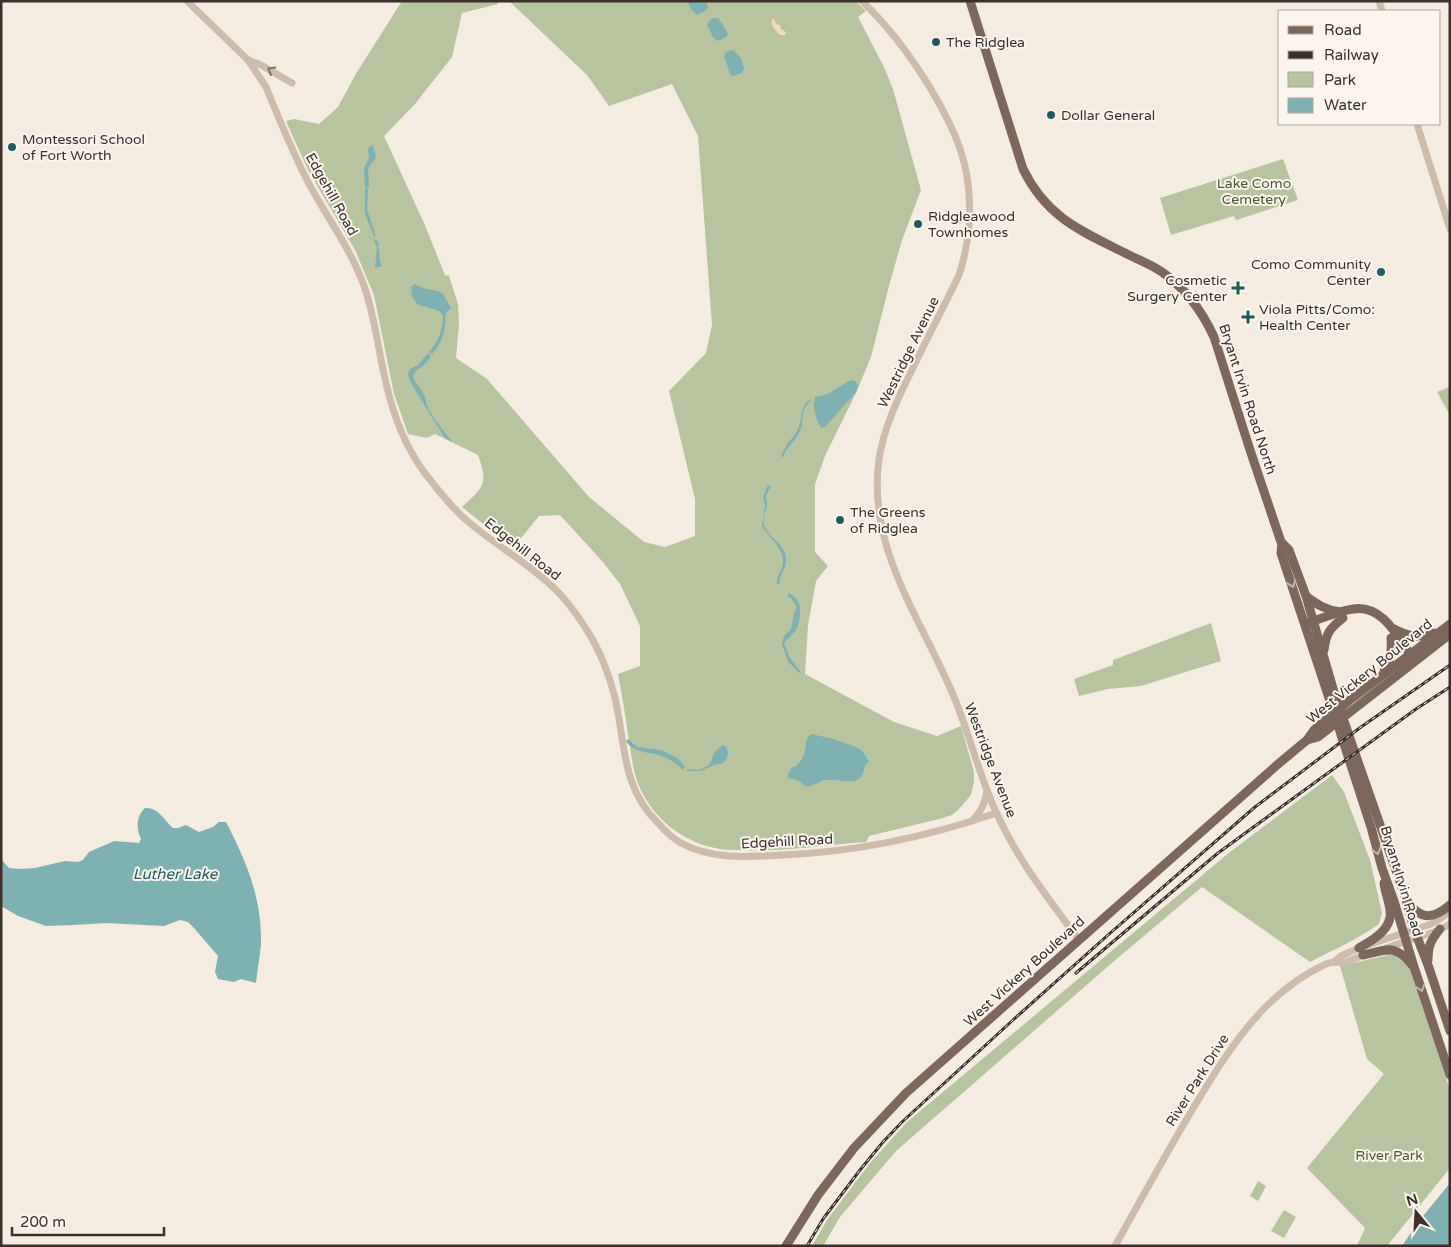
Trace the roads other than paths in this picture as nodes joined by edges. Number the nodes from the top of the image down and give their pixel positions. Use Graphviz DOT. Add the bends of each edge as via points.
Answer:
graph roads {
  1 [pos="187,1"];
  2 [pos="862,1"];
  3 [pos="970,1"];
  4 [pos="248,60"];
  5 [pos="292,83"];
  6 [pos="1417,125"];
  7 [pos="1450,229"];
  8 [pos="1282,543"];
  9 [pos="1306,596"];
  10 [pos="1343,615"];
  11 [pos="1450,624"];
  12 [pos="1310,625"];
  13 [pos="1390,626"];
  14 [pos="1439,632"];
  15 [pos="1450,634"];
  16 [pos="1391,638"];
  17 [pos="1323,653"];
  18 [pos="1411,658"];
  19 [pos="1363,691"];
  20 [pos="1331,693"];
  21 [pos="1307,740"];
  22 [pos="987,790"];
  23 [pos="996,813"];
  24 [pos="1372,816"];
  25 [pos="971,822"];
  26 [pos="1382,868"];
  27 [pos="1404,896"];
  28 [pos="1450,905"];
  29 [pos="1450,911"];
  30 [pos="1450,924"];
  31 [pos="1440,930"];
  32 [pos="1416,934"];
  33 [pos="1406,937"];
  34 [pos="1079,940"];
  35 [pos="1361,952"];
  36 [pos="1428,965"];
  37 [pos="1414,968"];
  38 [pos="1450,1032"];
  39 [pos="1450,1075"];
  40 [pos="786,1246"];
  41 [pos="1115,1246"];
  1 -- 4 [label="street, Edgehill Road"];
  2 -- 22 [label="street, Westridge Avenue" via="878,16 927,81 955,135 964,162 969,200 964,261 888,422 880,453 878,491 885,544 952,692"];
  3 -- 8 [label="main road, Bryant Irvin Road North" via="1022,169 1039,197 1072,225 1167,276 1197,305 1207,322"];
  5 -- 4 [label="street, one-way"];
  4 -- 25 [label="street, Edgehill Road" via="266,87 299,164 363,282 374,317 391,405 411,450 423,471 462,516 560,594 589,633 614,692 631,781 654,820 679,842 734,857 833,852 904,840"];
  6 -- 7 [label="street"];
  8 -- 9 [label="main road, Bryant Irvin Road North" via="1289,550"];
  8 -- 12 [label="main road, Bryant Irvin Road North, one-way" via="1281,553"];
  9 -- 10 [label="main road" via="1321,607"];
  9 -- 12 [label="main road, Bryant Irvin Road North"];
  10 -- 12 [label="main road"];
  10 -- 13 [label="main road" via="1351,609 1367,609"];
  10 -- 16 [label="main road" via="1370,616"];
  10 -- 17 [label="main road" via="1326,637"];
  11 -- 14 [label="main road, West Vickery Boulevard"];
  12 -- 17 [label="main road, Bryant Irvin Road North"];
  12 -- 20 [label="main road, Bryant Irvin Road North"];
  13 -- 14 [label="main road" via="1414,637"];
  13 -- 18 [label="main road"];
  14 -- 18 [label="main road, West Vickery Boulevard"];
  15 -- 18 [label="main road, West Vickery Boulevard"];
  16 -- 18 [label="main road"];
  16 -- 19 [label="main road" via="1390,661 1380,676"];
  17 -- 20 [label="main road, Bryant Irvin Road North"];
  18 -- 19 [label="main road, West Vickery Boulevard"];
  18 -- 21 [label="main road, West Vickery Boulevard" via="1318,737"];
  19 -- 21 [label="main road, West Vickery Boulevard" via="1314,730"];
  20 -- 24 [label="main road, Bryant Irvin Road"];
  21 -- 34 [label="main road, West Vickery Boulevard"];
  22 -- 23 [label="street, Westridge Avenue"];
  22 -- 25 [label="street" via="983,807"];
  23 -- 25 [label="street, Edgehill Road"];
  23 -- 34 [label="street, Westridge Avenue" via="1027,870"];
  24 -- 26 [label="main road, Bryant Irvin Road, one-way"];
  24 -- 27 [label="main road, Bryant Irvin Road"];
  26 -- 33 [label="main road, Bryant Irvin Road"];
  26 -- 35 [label="main road" via="1390,920"];
  27 -- 28 [label="main road" via="1413,909 1423,915 1437,915"];
  27 -- 32 [label="main road, Bryant Irvin Road"];
  29 -- 32 [label="street"];
  30 -- 31 [label="street"];
  31 -- 32 [label="street"];
  31 -- 36 [label="main road" via="1431,940"];
  32 -- 33 [label="street, River Park Drive"];
  32 -- 36 [label="main road, Bryant Irvin Road"];
  33 -- 35 [label="street, River Park Drive"];
  33 -- 37 [label="main road, Bryant Irvin Road"];
  34 -- 40 [label="main road, West Vickery Boulevard" via="906,1093 867,1132 831,1176"];
  35 -- 37 [label="main road" via="1397,951"];
  35 -- 41 [label="street, River Park Drive" via="1341,956 1288,987 1246,1027 1214,1073"];
  36 -- 38 [label="main road, Bryant Irvin Road"];
  37 -- 39 [label="main road, Bryant Irvin Road, one-way"];
}
